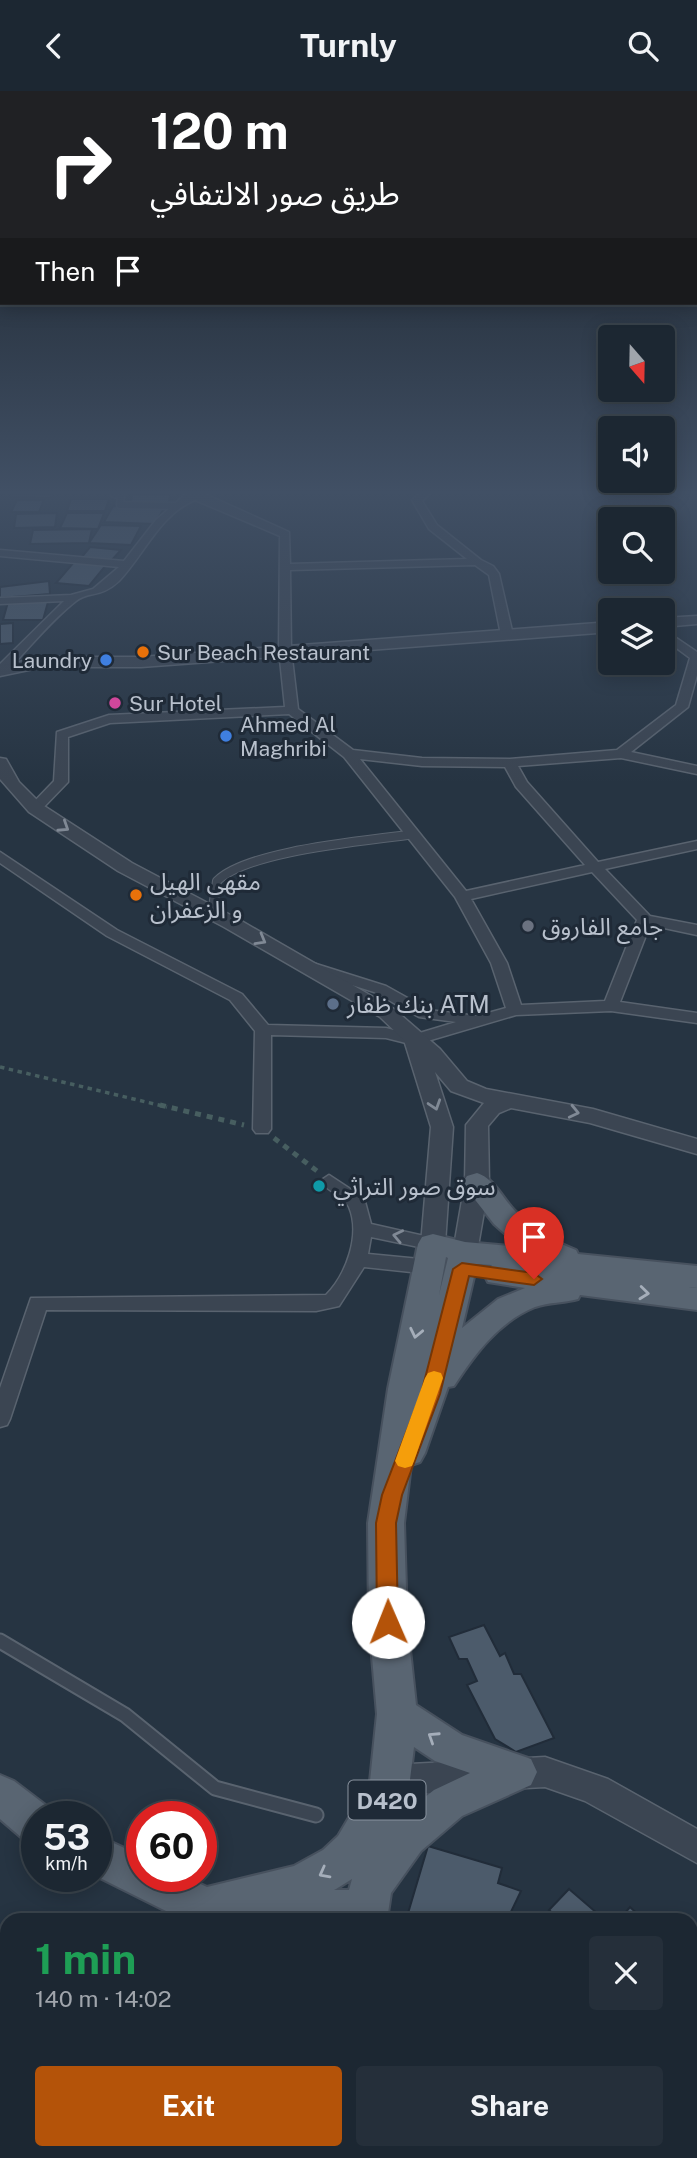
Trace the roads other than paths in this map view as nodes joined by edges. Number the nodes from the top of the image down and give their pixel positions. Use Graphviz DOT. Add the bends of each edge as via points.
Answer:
graph roads {
  1 [pos="96,590"];
  2 [pos="286,590"];
  3 [pos="498,590"];
  4 [pos="73,598"];
  5 [pos="0,601"];
  6 [pos="697,620"];
  7 [pos="675,622"];
  8 [pos="598,628"];
  9 [pos="507,635"];
  10 [pos="675,641"];
  11 [pos="27,645"];
  12 [pos="285,650"];
  13 [pos="43,662"];
  14 [pos="0,671"];
  15 [pos="292,710"];
  16 [pos="349,754"];
  17 [pos="621,754"];
  18 [pos="0,763"];
  19 [pos="510,763"];
  20 [pos="697,770"];
  21 [pos="35,808"];
  22 [pos="414,834"];
  23 [pos="697,845"];
  24 [pos="0,856"];
  25 [pos="595,867"];
  26 [pos="462,896"];
  27 [pos="212,913"];
  28 [pos="645,919"];
  29 [pos="697,930"];
  30 [pos="306,966"];
  31 [pos="611,1006"];
  32 [pos="515,1010"];
  33 [pos="697,1018"];
  34 [pos="479,1020"];
  35 [pos="263,1030"];
  36 [pos="414,1040"];
  37 [pos="507,1101"];
  38 [pos="262,1129"];
  39 [pos="697,1147"];
  40 [pos="330,1181"];
  41 [pos="477,1183"];
  42 [pos="363,1229"];
  43 [pos="447,1258"];
  44 [pos="358,1260"];
  45 [pos="697,1277"];
  46 [pos="607,1278"];
  47 [pos="697,1299"];
  48 [pos="430,1394"];
  49 [pos="0,1419"];
  50 [pos="392,1495"];
  51 [pos="0,1641"];
  52 [pos="397,1714"];
  53 [pos="517,1772"];
  54 [pos="391,1780"];
  55 [pos="0,1794"];
  56 [pos="21,1811"];
  57 [pos="316,1815"];
  58 [pos="697,1847"];
  59 [pos="112,1862"];
  60 [pos="368,1906"];
  61 [pos="211,1913"];
  62 [pos="225,1913"];
  63 [pos="262,1913"];
  1 -- 4 [label="street"];
  2 -- 12 [label="street"];
  3 -- 9 [label="street"];
  4 -- 5 [label="street"];
  4 -- 11 [label="street"];
  6 -- 7 [label="street"];
  8 -- 9 [label="street"];
  9 -- 12 [label="street"];
  10 -- 17 [label="street" via="696,657 682,707"];
  11 -- 13 [label="street"];
  11 -- 14 [label="street"];
  12 -- 13 [label="street" via="141,662"];
  12 -- 15 [label="street"];
  13 -- 14 [label="street"];
  15 -- 16 [label="street"];
  15 -- 21 [label="street" via="109,719 85,725 62,735 61,782"];
  16 -- 19 [label="street" via="422,762"];
  16 -- 22 [label="street"];
  17 -- 19 [label="street"];
  17 -- 20 [label="street"];
  18 -- 21 [label="street" via="12,785"];
  19 -- 25 [label="street" via="521,784"];
  21 -- 27 [label="street, one-way" via="125,867"];
  22 -- 26 [label="street"];
  22 -- 27 [label="lane" via="233,869 218,879"];
  23 -- 25 [label="street"];
  24 -- 35 [label="street" via="112,933 236,997"];
  25 -- 26 [label="street"];
  25 -- 28 [label="street"];
  26 -- 32 [label="street" via="499,963"];
  27 -- 30 [label="street, one-way"];
  28 -- 29 [label="street"];
  28 -- 31 [label="street"];
  30 -- 34 [label="street" via="380,989 425,1014"];
  30 -- 36 [label="street" via="387,1013"];
  31 -- 32 [label="street"];
  31 -- 33 [label="street"];
  32 -- 34 [label="street"];
  34 -- 36 [label="street"];
  35 -- 36 [label="street" via="386,1033"];
  35 -- 38 [label="street"];
  36 -- 37 [label="street" via="432,1053 459,1086"];
  36 -- 43 [label="street, one-way" via="442,1127"];
  37 -- 39 [label="street, one-way" via="593,1116"];
  37 -- 41 [label="street" via="491,1108 477,1125"];
  40 -- 42 [label="street" via="357,1202"];
  41 -- 43 [label="street"];
  41 -- 46 [label="main road" via="495,1209 536,1243"];
  43 -- 42 [label="street, one-way"];
  42 -- 44 [label="street"];
  43 -- 44 [label="street"];
  43 -- 46 [label="main road"];
  43 -- 48 [label="main road, D420"];
  43 -- 50 [label="main road, D420, one-way" via="405,1389"];
  44 -- 49 [label="street" via="339,1294 332,1301 316,1304 38,1303"];
  45 -- 46 [label="main road"];
  46 -- 47 [label="main road, one-way"];
  46 -- 48 [label="main road" via="538,1295 503,1311 473,1333"];
  48 -- 50 [label="main road, D420"];
  50 -- 52 [label="main road, D420" via="386,1523 388,1622"];
  51 -- 57 [label="lane" via="125,1715 215,1788"];
  53 -- 52 [label="main road, one-way" via="449,1748"];
  52 -- 54 [label="main road, D420"];
  53 -- 54 [label="street"];
  53 -- 58 [label="street" via="545,1772 596,1790"];
  53 -- 60 [label="main road" via="447,1803 406,1837"];
  54 -- 60 [label="main road, D420"];
  54 -- 62 [label="main road, one-way" via="355,1849 329,1872"];
  55 -- 56 [label="main road"];
  59 -- 61 [label="main road"];
  60 -- 63 [label="main road"];
}
